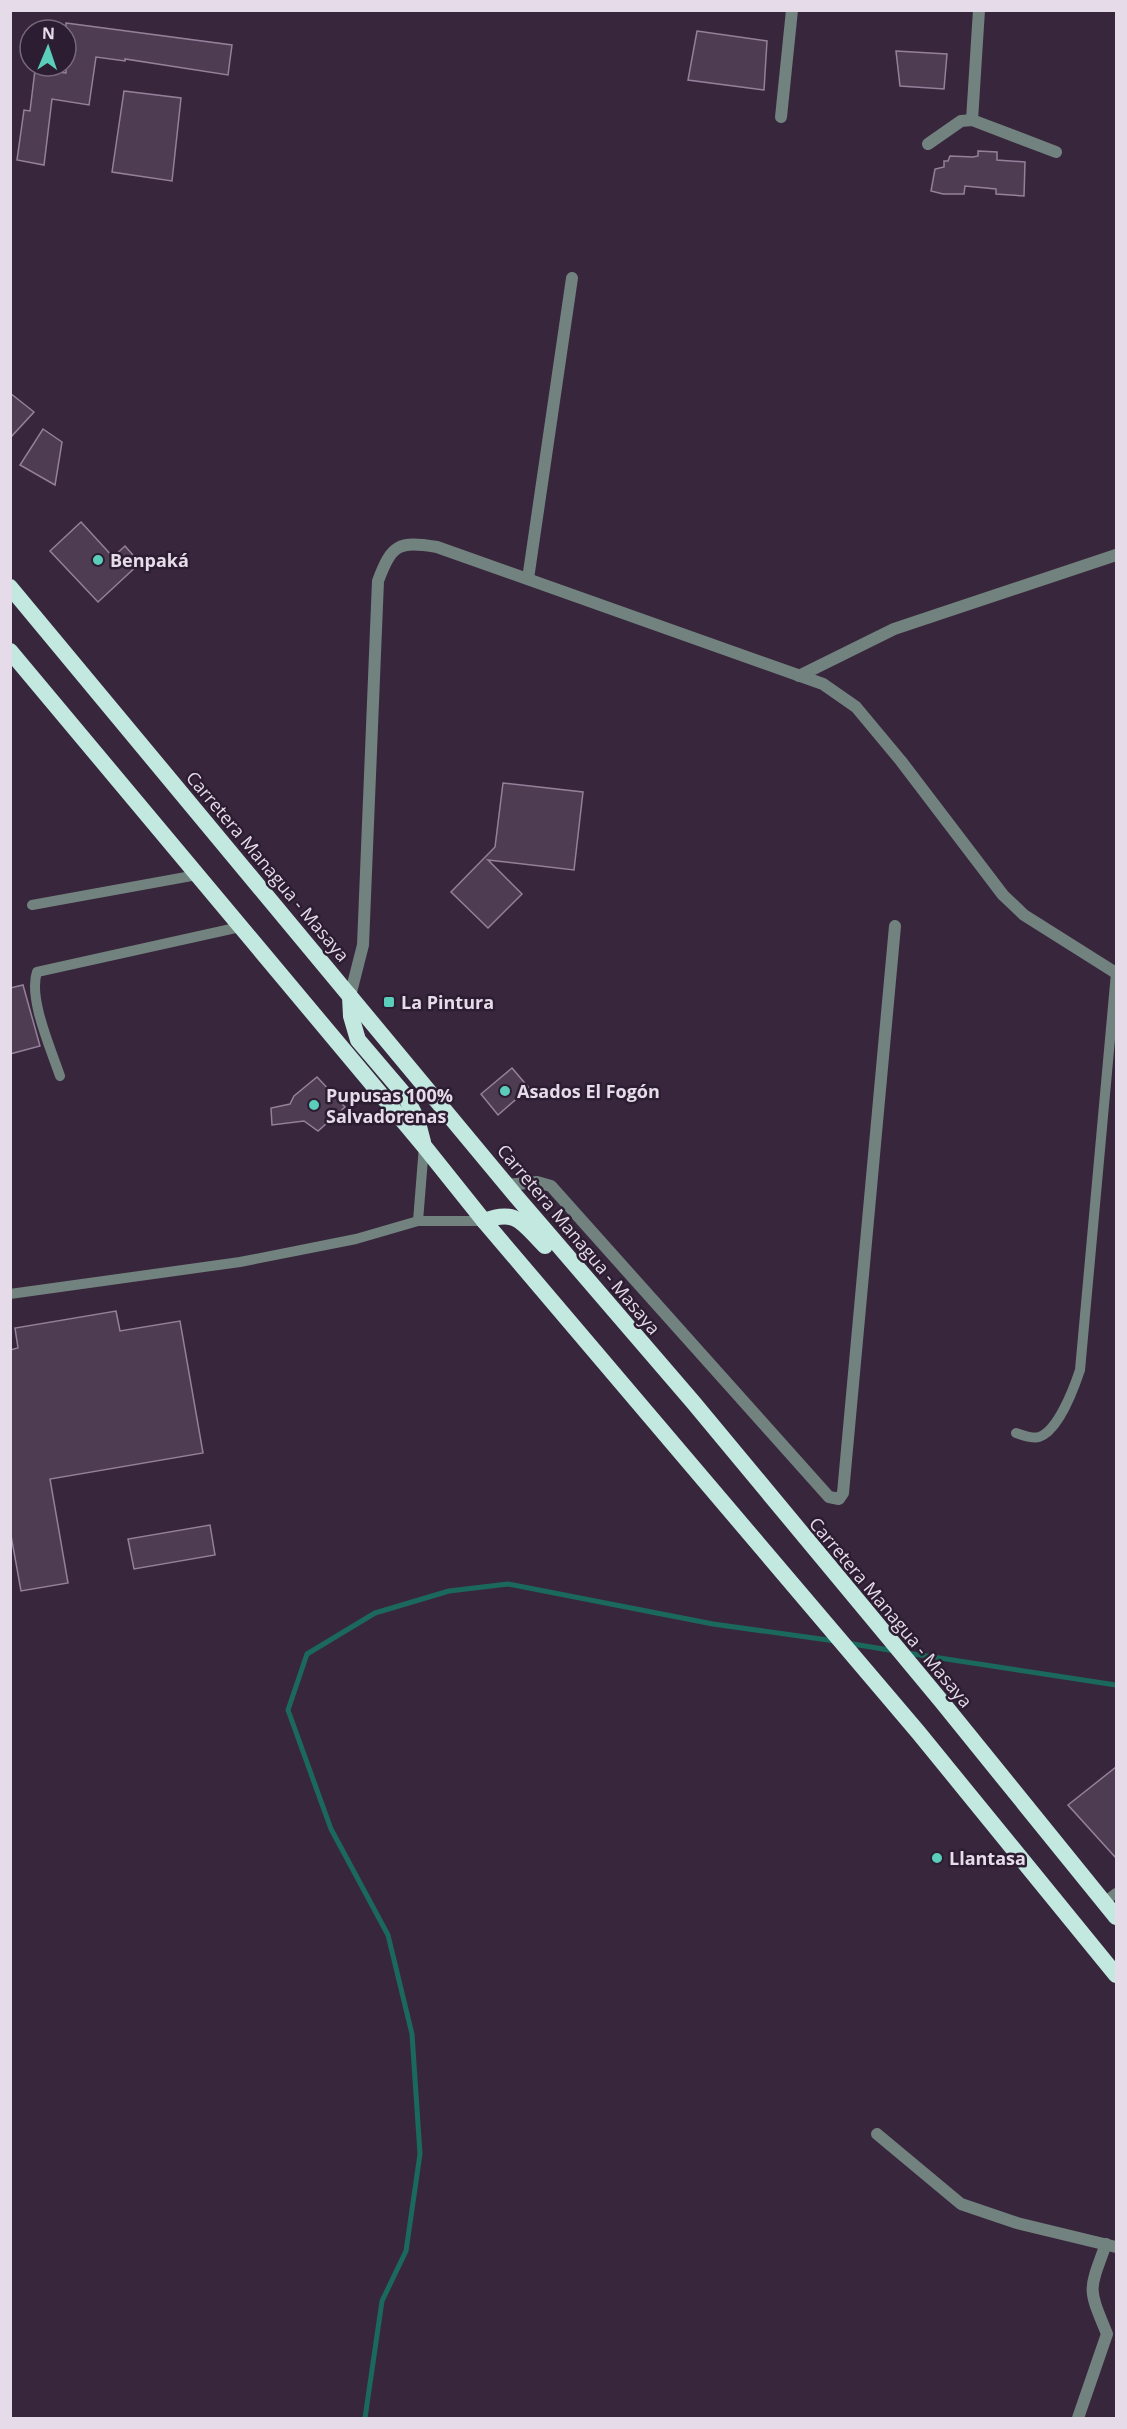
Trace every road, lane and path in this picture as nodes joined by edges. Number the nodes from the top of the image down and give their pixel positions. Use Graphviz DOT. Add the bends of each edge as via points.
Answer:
graph roads {
  1 [pos="792,10"];
  2 [pos="979,10"];
  3 [pos="781,117"];
  4 [pos="972,120"];
  5 [pos="928,144"];
  6 [pos="1056,152"];
  7 [pos="572,278"];
  8 [pos="1116,555"];
  9 [pos="528,579"];
  10 [pos="10,587"];
  11 [pos="18,602"];
  12 [pos="10,651"];
  13 [pos="799,676"];
  14 [pos="197,875"];
  15 [pos="32,905"];
  16 [pos="895,926"];
  17 [pos="240,927"];
  18 [pos="1116,973"];
  19 [pos="350,996"];
  20 [pos="60,1076"];
  21 [pos="424,1146"];
  22 [pos="507,1185"];
  23 [pos="418,1221"];
  24 [pos="484,1221"];
  25 [pos="590,1282"];
  26 [pos="10,1294"];
  27 [pos="1016,1433"];
  28 [pos="1110,1898"];
  29 [pos="1116,1917"];
  30 [pos="1116,1975"];
  31 [pos="877,2134"];
  32 [pos="1111,2246"];
  33 [pos="1112,2336"];
  34 [pos="1078,2418"];
  1 -- 3 [label="street"];
  2 -- 4 [label="street"];
  4 -- 5 [label="street" via="962,121"];
  4 -- 6 [label="street"];
  7 -- 9 [label="street"];
  8 -- 13 [label="street" via="894,629"];
  9 -- 13 [label="street"];
  9 -- 19 [label="street" via="437,547 413,543 400,546 386,560 378,581 363,945"];
  10 -- 11 [label="highway, Carretera Managua - Masaya"];
  11 -- 19 [label="highway, Carretera Managua - Masaya"];
  12 -- 14 [label="highway"];
  13 -- 18 [label="street" via="823,684 856,707 1003,896 1024,915"];
  14 -- 15 [label="lane"];
  14 -- 17 [label="highway"];
  16 -- 22 [label="street" via="843,1493 839,1499 830,1497 551,1186 537,1182"];
  17 -- 20 [label="lane" via="37,972 35,998"];
  17 -- 21 [label="highway"];
  18 -- 27 [label="lane" via="1080,1370 1056,1422 1041,1437"];
  19 -- 21 [label="highway" via="358,1040 404,1095 417,1119"];
  19 -- 22 [label="highway, Carretera Managua - Masaya"];
  21 -- 23 [label="lane"];
  21 -- 24 [label="highway"];
  22 -- 25 [label="highway, Carretera Managua - Masaya"];
  23 -- 24 [label="lane"];
  23 -- 26 [label="lane" via="356,1239 240,1262"];
  24 -- 25 [label="highway" via="501,1215 517,1218"];
  24 -- 30 [label="highway" via="881,1688"];
  25 -- 28 [label="highway, Carretera Managua - Masaya"];
  28 -- 29 [label="highway, Carretera Managua - Masaya"];
  31 -- 32 [label="street" via="961,2204 1017,2223"];
  32 -- 33 [label="street" via="1092,2282 1091,2293 1096,2311"];
  33 -- 34 [label="street"];
}
